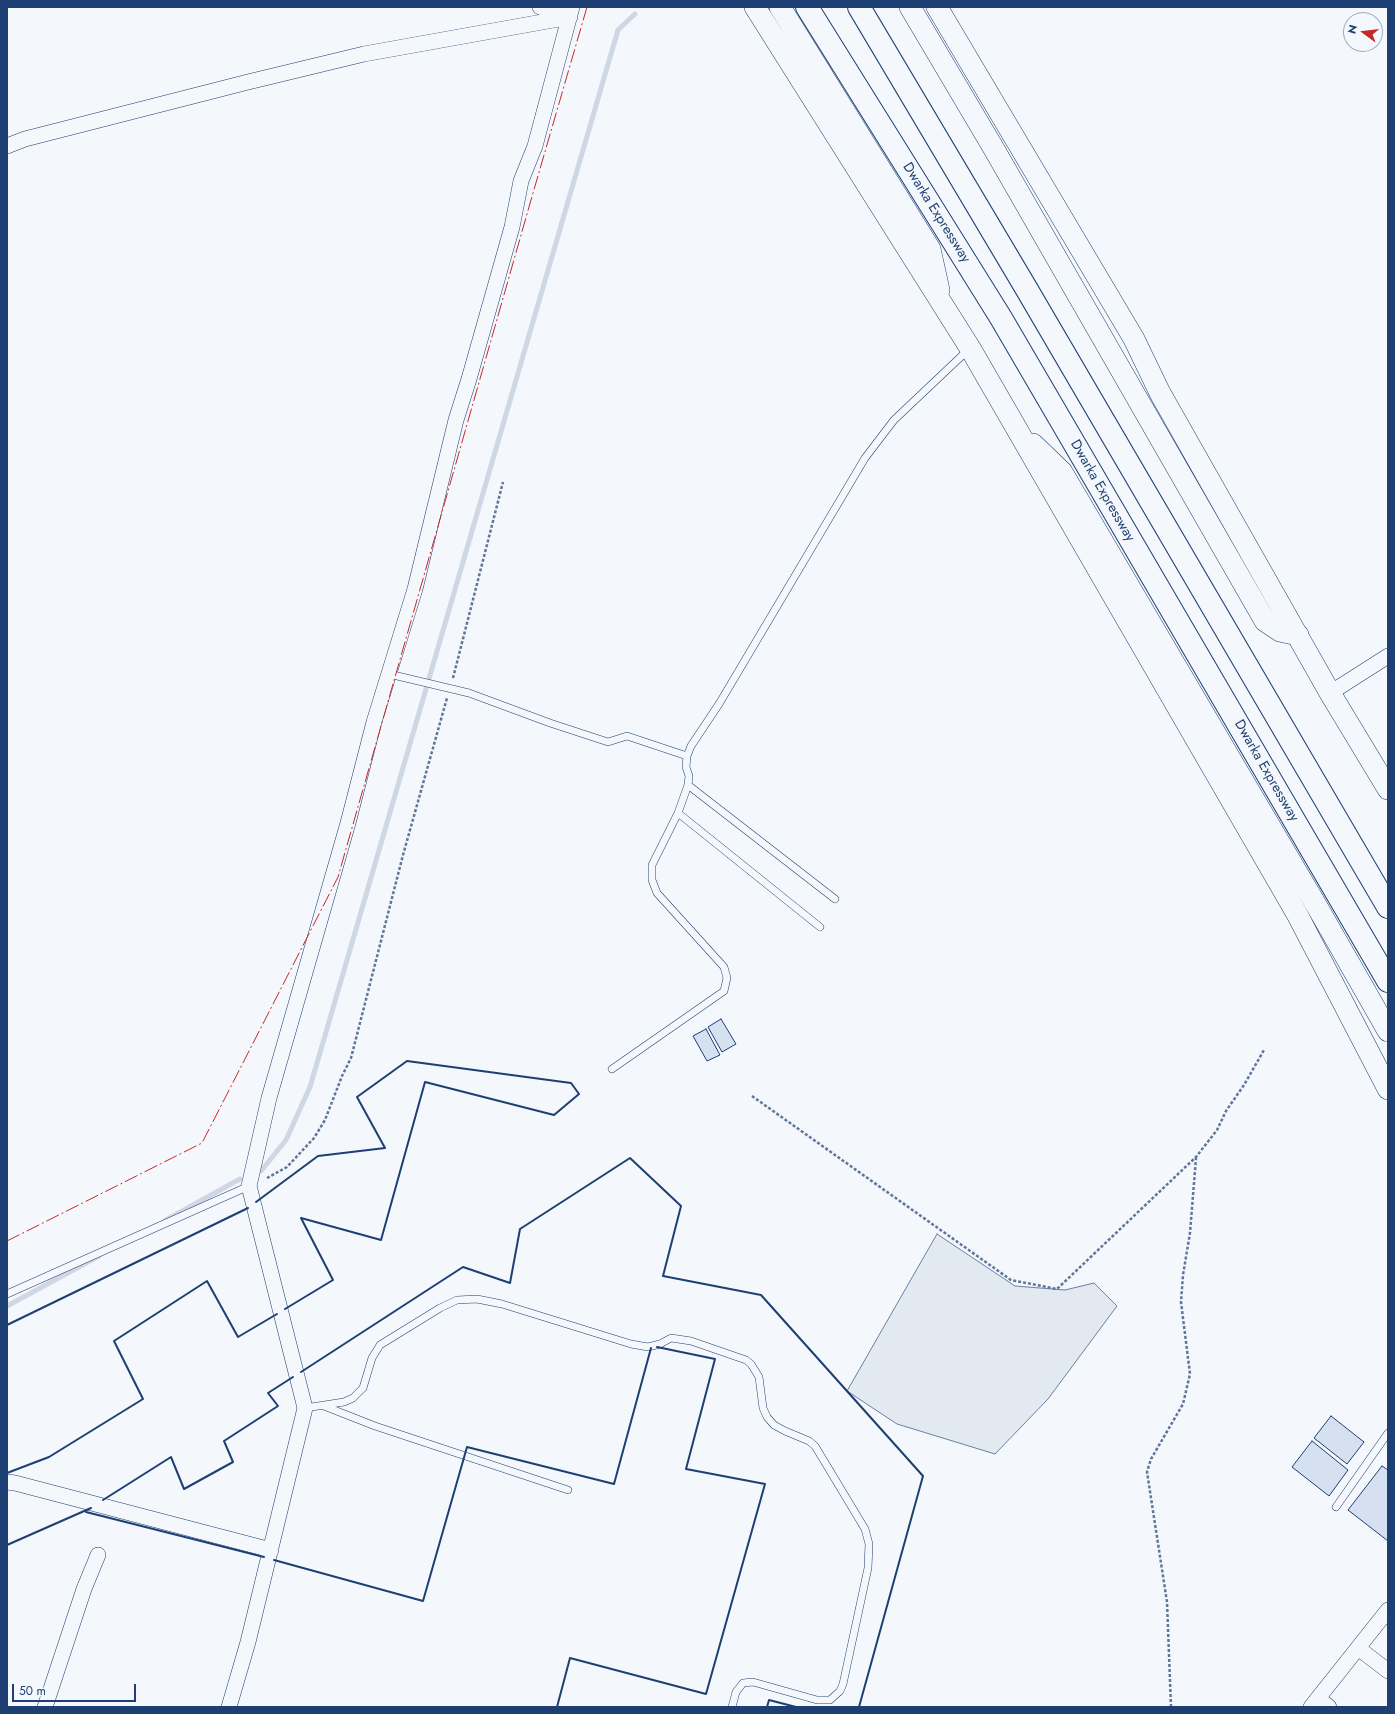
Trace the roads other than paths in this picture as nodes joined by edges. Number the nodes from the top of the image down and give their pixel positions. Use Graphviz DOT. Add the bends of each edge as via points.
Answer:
graph roads {
  1 [pos="540,7"];
  2 [pos="755,7"];
  3 [pos="780,7"];
  4 [pos="807,7"];
  5 [pos="859,7"];
  6 [pos="910,7"];
  7 [pos="937,7"];
  8 [pos="571,12"];
  9 [pos="7,146"];
  10 [pos="943,306"];
  11 [pos="970,348"];
  12 [pos="1014,425"];
  13 [pos="1298,635"];
  14 [pos="1388,656"];
  15 [pos="389,674"];
  16 [pos="1330,692"];
  17 [pos="687,756"];
  18 [pos="688,785"];
  19 [pos="1388,789"];
  20 [pos="678,813"];
  21 [pos="835,899"];
  22 [pos="1388,907"];
  23 [pos="820,927"];
  24 [pos="1388,981"];
  25 [pos="1388,1031"];
  26 [pos="612,1069"];
  27 [pos="1388,1089"];
  28 [pos="249,1186"];
  29 [pos="7,1294"];
  30 [pos="324,1405"];
  31 [pos="305,1408"];
  32 [pos="1388,1433"];
  33 [pos="7,1482"];
  34 [pos="568,1490"];
  35 [pos="1336,1507"];
  36 [pos="271,1550"];
  37 [pos="98,1555"];
  38 [pos="1388,1610"];
  39 [pos="1358,1648"];
  40 [pos="1388,1671"];
  41 [pos="1319,1704"];
  42 [pos="44,1707"];
  43 [pos="229,1707"];
  44 [pos="732,1707"];
  1 -- 8 [label="street"];
  2 -- 10 [label="street"];
  3 -- 10 [label="street" via="930,249"];
  4 -- 24 [label="highway, Dwarka Expressway" via="1001,318"];
  5 -- 22 [label="highway"];
  6 -- 13 [label="street" via="1265,621 1280,631"];
  7 -- 13 [label="street" via="1134,339 1160,393"];
  8 -- 9 [label="street" via="364,54 25,139"];
  8 -- 15 [label="street" via="534,146 521,181 512,227 456,420 415,589"];
  10 -- 11 [label="street"];
  11 -- 12 [label="street"];
  11 -- 17 [label="lane" via="894,420 865,458"];
  12 -- 25 [label="street" via="1062,472"];
  12 -- 27 [label="street" via="1297,914"];
  13 -- 16 [label="street"];
  14 -- 16 [label="street"];
  15 -- 17 [label="lane" via="470,693 608,742 627,736"];
  15 -- 28 [label="street" via="269,1098"];
  16 -- 19 [label="street"];
  17 -- 18 [label="lane"];
  18 -- 20 [label="lane"];
  18 -- 21 [label="lane"];
  20 -- 23 [label="lane"];
  20 -- 26 [label="lane" via="652,865 652,880 657,894 724,967 727,978 724,991"];
  28 -- 29 [label="lane"];
  28 -- 31 [label="street"];
  30 -- 31 [label="lane"];
  30 -- 34 [label="lane" via="375,1426"];
  30 -- 44 [label="lane" via="353,1398 362,1388 376,1351 386,1341 458,1300 476,1299 502,1304 631,1344 648,1347 671,1338 691,1341 746,1360 759,1378 763,1408 767,1417 774,1425 816,1446 865,1529 869,1544 868,1568 840,1691 830,1700 818,1700 753,1682 742,1683 736,1692"];
  31 -- 36 [label="street"];
  32 -- 35 [label="lane"];
  33 -- 36 [label="street"];
  36 -- 43 [label="street"];
  37 -- 42 [label="street"];
  38 -- 39 [label="street"];
  39 -- 40 [label="street"];
  39 -- 41 [label="street"];
}
